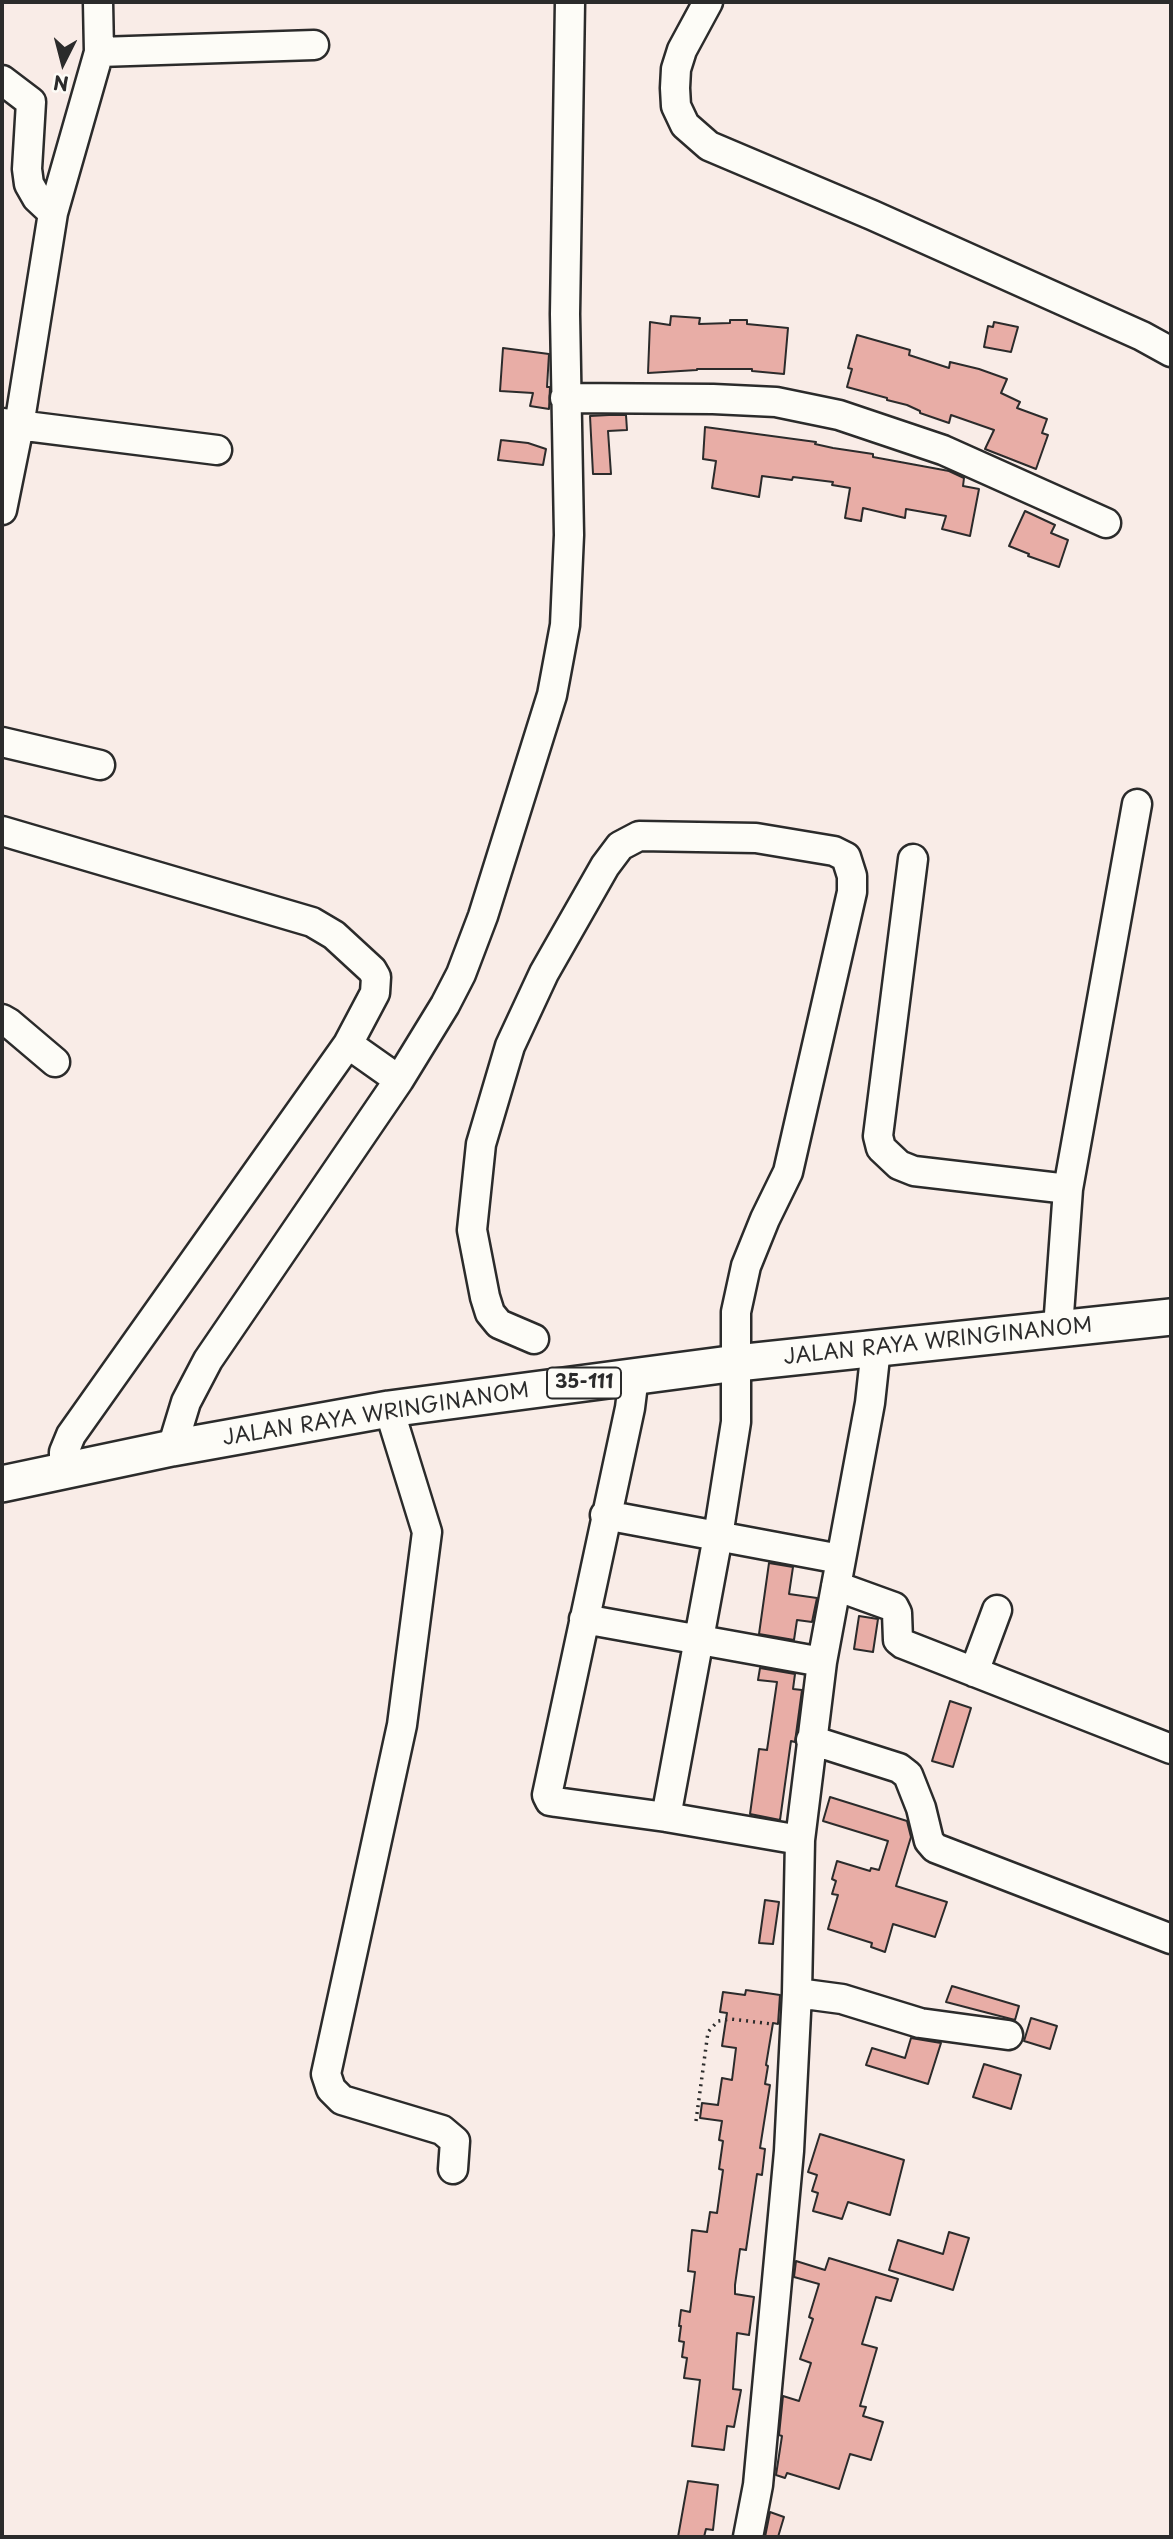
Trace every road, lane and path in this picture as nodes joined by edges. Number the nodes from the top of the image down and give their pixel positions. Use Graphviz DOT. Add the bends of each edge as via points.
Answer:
graph roads {
  1 [pos="570,2"];
  2 [pos="708,2"];
  3 [pos="99,12"];
  4 [pos="314,46"];
  5 [pos="99,52"];
  6 [pos="2,80"];
  7 [pos="53,213"];
  8 [pos="1171,352"];
  9 [pos="565,398"];
  10 [pos="10,424"];
  11 [pos="217,450"];
  12 [pos="2,510"];
  13 [pos="1106,523"];
  14 [pos="2,742"];
  15 [pos="100,765"];
  16 [pos="1137,804"];
  17 [pos="2,831"];
  18 [pos="913,859"];
  19 [pos="2,1019"];
  20 [pos="348,1044"];
  21 [pos="55,1062"];
  22 [pos="399,1080"];
  23 [pos="1068,1189"];
  24 [pos="1171,1317"];
  25 [pos="1058,1328"];
  26 [pos="534,1339"];
  27 [pos="873,1376"];
  28 [pos="737,1394"];
  29 [pos="629,1405"];
  30 [pos="396,1436"];
  31 [pos="172,1448"];
  32 [pos="64,1470"];
  33 [pos="2,1484"];
  34 [pos="605,1515"];
  35 [pos="718,1536"];
  36 [pos="838,1572"];
  37 [pos="997,1610"];
  38 [pos="584,1619"];
  39 [pos="699,1640"];
  40 [pos="822,1662"];
  41 [pos="974,1672"];
  42 [pos="811,1740"];
  43 [pos="1171,1749"];
  44 [pos="666,1816"];
  45 [pos="800,1840"];
  46 [pos="1171,1939"];
  47 [pos="797,1993"];
  48 [pos="795,2027"];
  49 [pos="1007,2035"];
  50 [pos="696,2121"];
  51 [pos="453,2169"];
  52 [pos="748,2537"];
  1 -- 9 [label="street"];
  2 -- 8 [label="street" via="682,50 675,88 676,106 685,125 709,146"];
  3 -- 5 [label="street"];
  4 -- 5 [label="street"];
  5 -- 7 [label="street"];
  6 -- 7 [label="street" via="31,102 29,184"];
  7 -- 10 [label="street"];
  9 -- 13 [label="street" via="776,402 839,415 943,450"];
  9 -- 22 [label="street" via="568,578 552,695 471,951 445,1005"];
  10 -- 11 [label="street"];
  10 -- 12 [label="street"];
  14 -- 15 [label="street"];
  16 -- 23 [label="street"];
  17 -- 20 [label="street" via="323,928 352,950 376,977 375,993"];
  18 -- 23 [label="street" via="878,1136 881,1148 899,1165 914,1171"];
  19 -- 21 [label="street"];
  20 -- 22 [label="street"];
  20 -- 32 [label="street" via="71,1435 64,1452"];
  22 -- 31 [label="street" via="208,1360 186,1402"];
  23 -- 25 [label="street"];
  24 -- 25 [label="main road, JALAN RAYA WRINGINANOM / 35-111"];
  25 -- 27 [label="main road, JALAN RAYA WRINGINANOM / 35-111"];
  26 -- 28 [label="street" via="499,1324 485,1297 472,1230 481,1144 510,1046 544,973 605,866 620,846 639,836 756,838 834,851 850,865 852,892 788,1172 746,1266 736,1312"];
  27 -- 28 [label="main road, JALAN RAYA WRINGINANOM / 35-111"];
  27 -- 36 [label="street"];
  28 -- 29 [label="main road, JALAN RAYA WRINGINANOM / 35-111"];
  28 -- 35 [label="street"];
  29 -- 30 [label="main road, JALAN RAYA WRINGINANOM / 35-111"];
  29 -- 34 [label="street"];
  30 -- 31 [label="main road, JALAN RAYA WRINGINANOM / 35-111"];
  30 -- 51 [label="street" via="427,1532 402,1725 326,2074 331,2089 342,2100 442,2130 455,2141"];
  31 -- 32 [label="main road, JALAN RAYA WRINGINANOM / 35-111"];
  32 -- 33 [label="main road, JALAN RAYA WRINGINANOM / 35-111"];
  34 -- 35 [label="street"];
  34 -- 38 [label="street"];
  35 -- 36 [label="street"];
  35 -- 39 [label="street"];
  36 -- 40 [label="street"];
  36 -- 41 [label="street" via="894,1607 898,1640 903,1644"];
  37 -- 41 [label="street"];
  38 -- 39 [label="street"];
  38 -- 44 [label="street" via="547,1794 550,1801"];
  39 -- 40 [label="street"];
  39 -- 44 [label="street"];
  40 -- 42 [label="street"];
  41 -- 43 [label="street"];
  42 -- 45 [label="street"];
  42 -- 46 [label="street" via="899,1768 908,1775 935,1848"];
  44 -- 45 [label="street"];
  45 -- 47 [label="street"];
  47 -- 48 [label="street"];
  47 -- 49 [label="street" via="842,1999 920,2023"];
  48 -- 50 [label="path" via="718,2021 708,2032"];
  48 -- 52 [label="street" via="788,2165 758,2485"];
}
